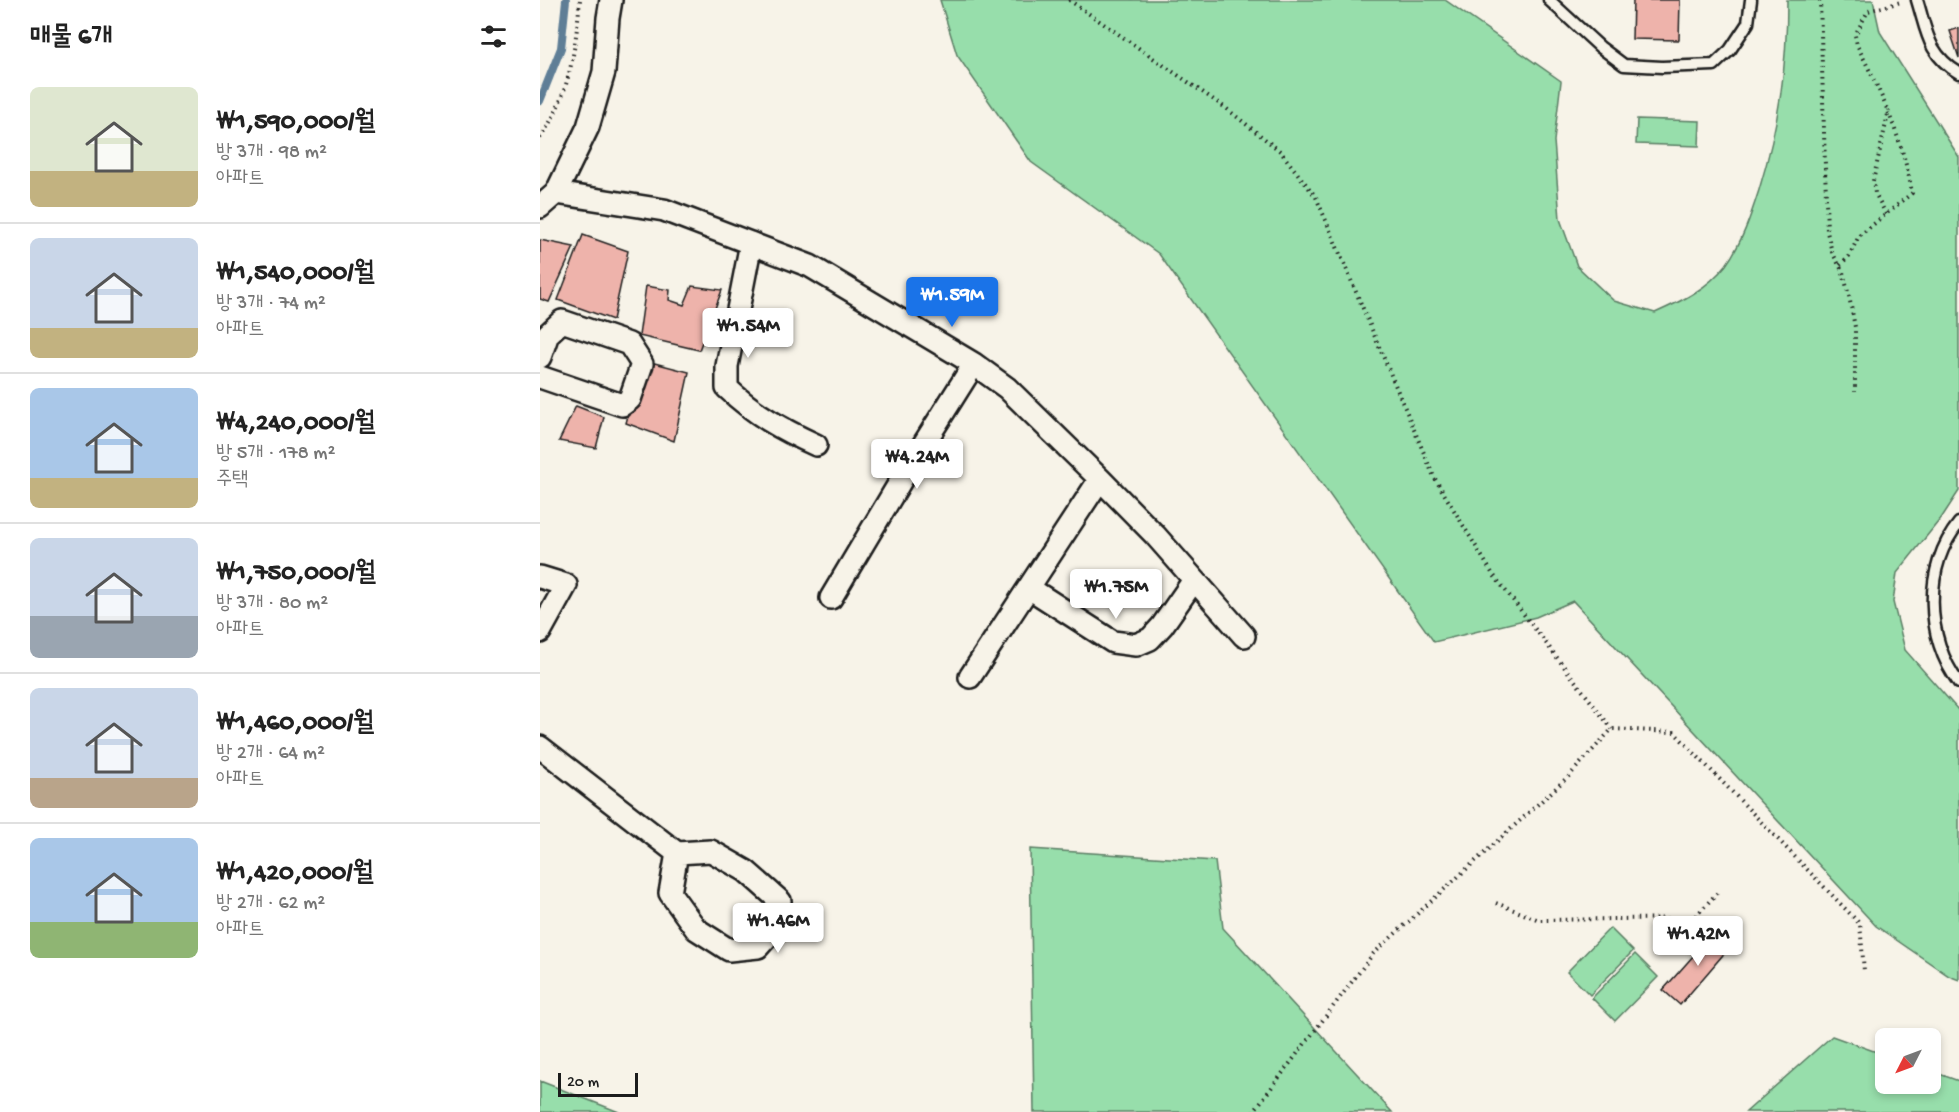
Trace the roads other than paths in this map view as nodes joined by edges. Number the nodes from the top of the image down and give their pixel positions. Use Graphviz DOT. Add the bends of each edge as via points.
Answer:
graph roads {
  1 [pos="611,0"];
  2 [pos="1549,0"];
  3 [pos="1751,0"];
  4 [pos="1917,0"];
  5 [pos="1959,73"];
  6 [pos="548,200"];
  7 [pos="751,243"];
  8 [pos="540,357"];
  9 [pos="974,364"];
  10 [pos="540,377"];
  11 [pos="816,445"];
  12 [pos="1100,479"];
  13 [pos="1959,523"];
  14 [pos="540,577"];
  15 [pos="1194,580"];
  16 [pos="1029,588"];
  17 [pos="831,598"];
  18 [pos="540,632"];
  19 [pos="1244,636"];
  20 [pos="970,677"];
  21 [pos="1959,683"];
  22 [pos="540,747"];
  23 [pos="677,854"];
  1 -- 6 [label="street" via="600,83 588,127"];
  2 -- 3 [label="lane" via="1624,64 1662,67 1714,64 1730,50 1748,23"];
  4 -- 5 [label="lane" via="1933,50 1943,64"];
  6 -- 7 [label="street" via="664,210"];
  7 -- 9 [label="street" via="810,266"];
  7 -- 11 [label="street" via="727,366 727,388 775,426"];
  8 -- 10 [label="street" via="548,334 562,321 629,344 642,364 630,399 622,405"];
  9 -- 12 [label="street" via="1006,388"];
  9 -- 17 [label="street"];
  12 -- 15 [label="street"];
  12 -- 16 [label="street"];
  13 -- 21 [label="lane" via="1942,550 1932,596 1939,646"];
  14 -- 18 [label="street" via="566,585"];
  15 -- 16 [label="street" via="1162,626 1150,639 1136,645 1113,642"];
  15 -- 19 [label="street"];
  16 -- 20 [label="street"];
  22 -- 23 [label="street"];
  23 -- 23 [label="street" via="670,893 696,928 729,950 758,947 777,926 780,901 746,871 711,851"];
}
